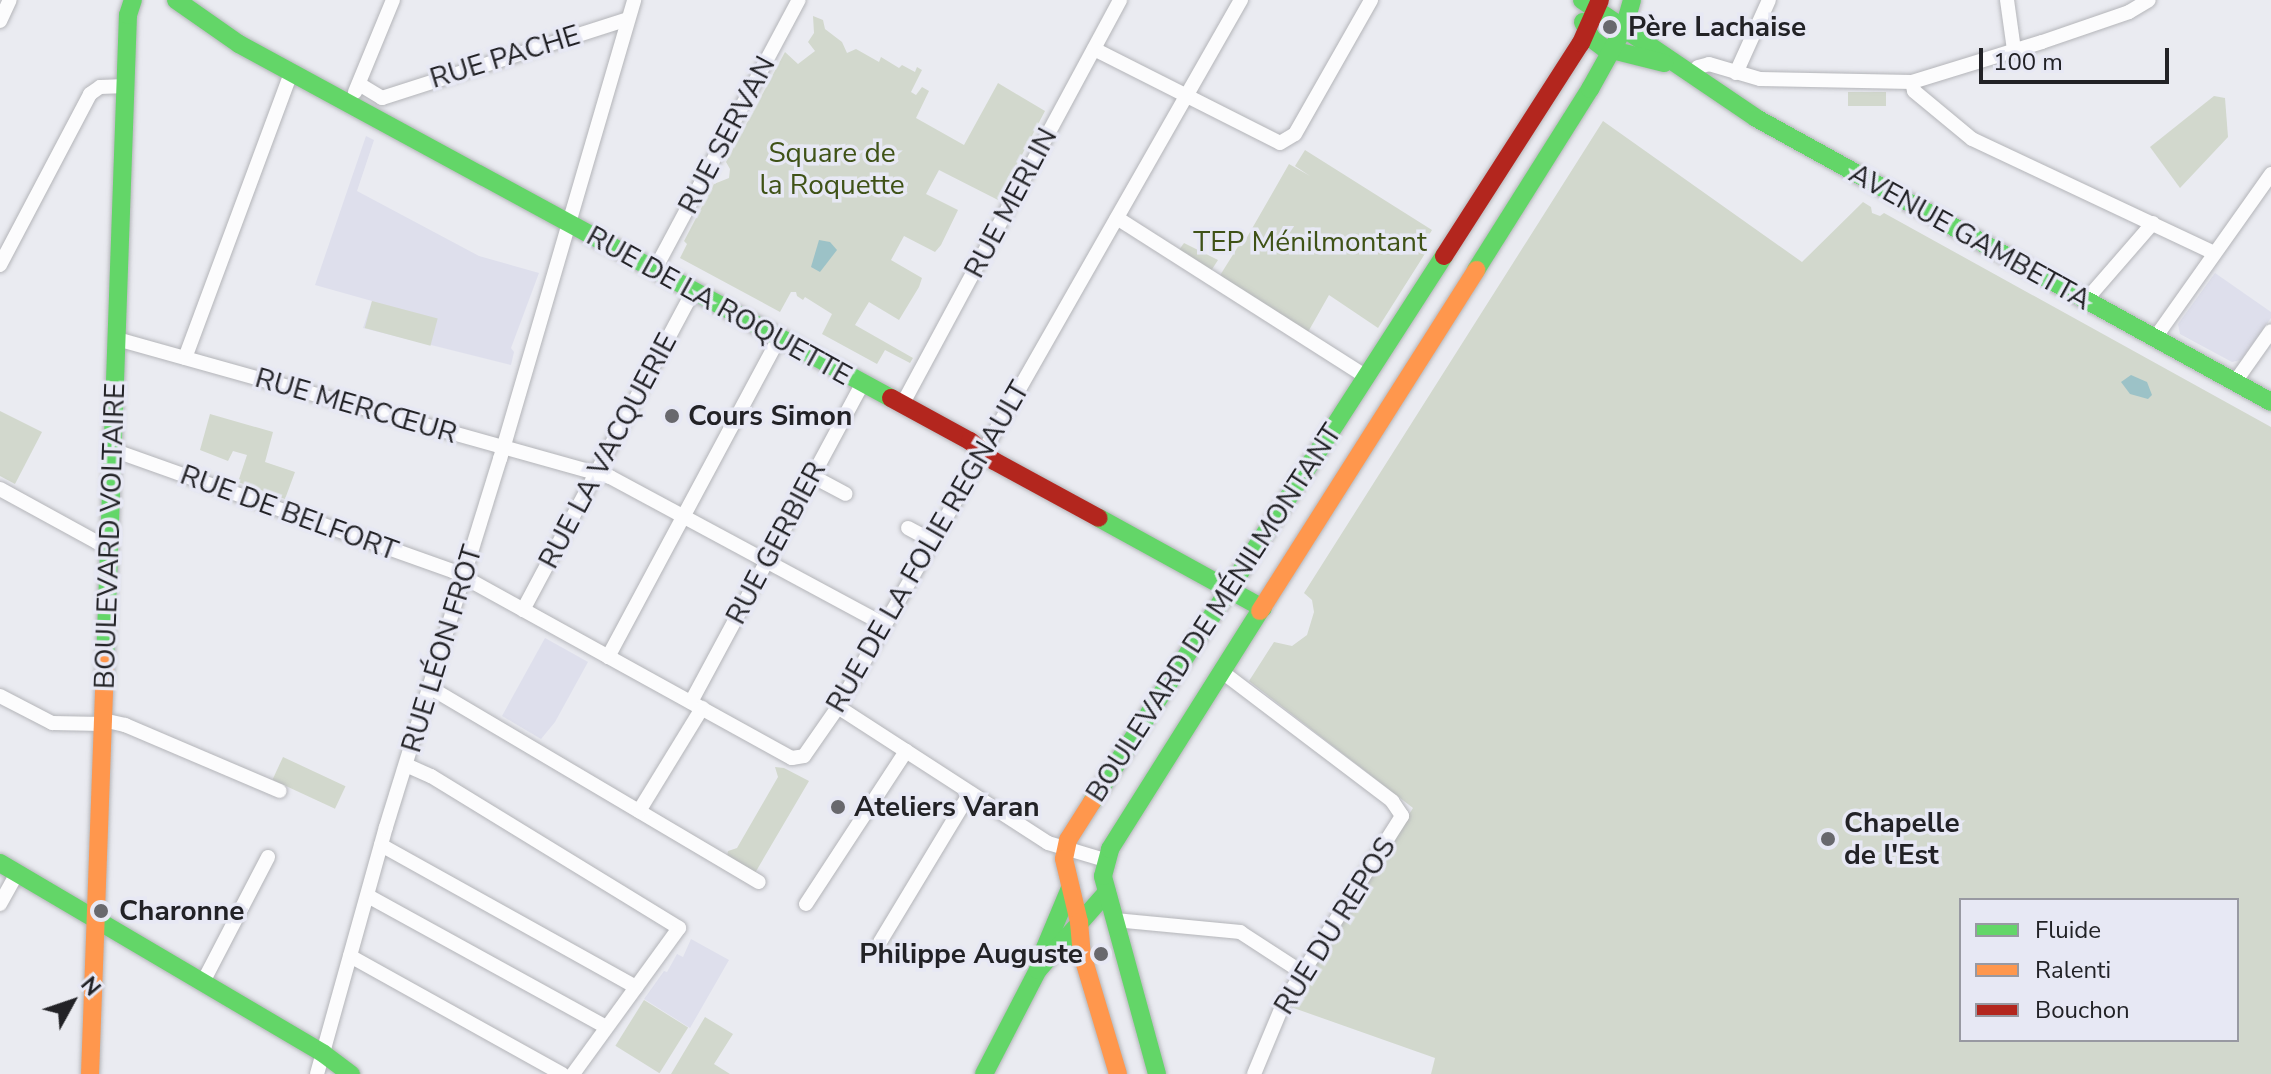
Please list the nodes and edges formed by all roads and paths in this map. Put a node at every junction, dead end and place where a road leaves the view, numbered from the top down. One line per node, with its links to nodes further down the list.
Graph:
1 (10, 0): 17 (street)
2 (133, 0): 29 (main road, BOULEVARD VOLTAIRE)
3 (176, 0): 24 (main road, RUE DE LA ROQUETTE)
4 (393, 0): 28 (street)
5 (799, 0): 40 (street, RUE SERVAN)
6 (1120, 0): 20 (street, RUE MERLIN)
7 (1241, 0): 30 (street, RUE DE LA FOLIE REGNAULT)
8 (1371, 0): 30 (street)
9 (1574, 0): 19 (main road)
10 (1632, 0): 18 (main road, BOULEVARD DE MÉNILMONTANT)
11 (1769, 0): 25 (street)
12 (2007, 0): 21 (street)
13 (2149, 0): 21 (street)
14 (631, 1): 16 (street, RUE LÉON FROT)
15 (1593, 3): 18 (main road, BOULEVARD DE MÉNILMONTANT); 19 (main road, BOULEVARD DE MÉNILMONTANT)
16 (628, 19): 31 (street, RUE PACHE); 36 (street, RUE LÉON FROT)
17 (0, 21)
18 (1624, 28): 22 (main road, BOULEVARD DE MÉNILMONTANT); 23 (main road, BOULEVARD DE MÉNILMONTANT)
19 (1587, 33): 22 (main road); 48 (main road, BOULEVARD DE MÉNILMONTANT)
20 (1094, 49): 30 (street); 53 (street, RUE MERLIN)
21 (2014, 50): 27 (street)
22 (1612, 51): 23 (main road); 51 (main road, BOULEVARD DE MÉNILMONTANT)
23 (1672, 65): 26 (main road, AVENUE GAMBETTA)
24 (291, 73): 32 (main road, RUE DE LA ROQUETTE); 47 (street)
25 (1736, 73): 26 (street); 27 (street)
26 (1691, 76): 42 (main road, AVENUE GAMBETTA)
27 (1912, 82): 37 (street)
28 (359, 84): 31 (street); 32 (street)
29 (126, 86): 39 (street); 46 (main road, BOULEVARD VOLTAIRE)
30 (1186, 97): 35 (street, RUE DE LA FOLIE REGNAULT)
31 (382, 98): 33 (street)
32 (350, 105): 33 (main road, RUE DE LA ROQUETTE)
33 (373, 118): 36 (main road, RUE DE LA ROQUETTE)
34 (2271, 174): 38 (street)
35 (1117, 218): 48 (street); 56 (street, RUE DE LA FOLIE REGNAULT)
36 (567, 223): 40 (main road, RUE DE LA ROQUETTE); 54 (street, RUE LÉON FROT)
37 (2153, 223): 38 (street); 42 (street)
38 (2214, 253): 45 (street)
39 (0, 265)
40 (654, 271): 41 (main road, RUE DE LA ROQUETTE)
41 (693, 292): 44 (main road, RUE DE LA ROQUETTE); 57 (street, RUE LA VACQUERIE)
42 (2086, 300): 45 (main road, AVENUE GAMBETTA)
43 (2271, 331): 49 (street)
44 (779, 338): 50 (main road, RUE DE LA ROQUETTE); 61 (street)
45 (2155, 338): 49 (main road, AVENUE GAMBETTA)
46 (117, 339): 47 (street, RUE MERCŒUR); 55 (main road, BOULEVARD VOLTAIRE)
47 (185, 358): 54 (street, RUE MERCŒUR)
48 (1365, 376): 51 (main road); 67 (main road, BOULEVARD DE MÉNILMONTANT)
49 (2235, 382): 52 (main road, AVENUE GAMBETTA)
50 (862, 384): 53 (main road, RUE DE LA ROQUETTE); 58 (street, RUE GERBIER)
51 (1395, 396): 68 (main road, BOULEVARD DE MÉNILMONTANT)
52 (2271, 402)
53 (902, 405): 56 (main road, RUE DE LA ROQUETTE)
54 (503, 447): 57 (street, RUE MERCŒUR); 66 (street, RUE LÉON FROT)
55 (113, 450): 64 (main road, BOULEVARD VOLTAIRE); 66 (street, RUE DE BELFORT)
56 (983, 451): 63 (street, RUE DE LA FOLIE REGNAULT); 67 (main road, RUE DE LA ROQUETTE)
57 (596, 472): 61 (street, RUE MERCŒUR); 69 (street, RUE LA VACQUERIE)
58 (812, 476): 60 (street); 65 (street, RUE GERBIER)
59 (0, 489): 64 (street)
60 (846, 494)
61 (682, 516): 65 (street, RUE MERCŒUR); 71 (street)
62 (908, 528): 63 (street)
63 (931, 540): 70 (street, RUE DE LA FOLIE REGNAULT)
64 (109, 543): 77 (main road, BOULEVARD VOLTAIRE)
65 (766, 561): 70 (street, RUE MERCŒUR); 75 (street, RUE GERBIER)
66 (464, 578): 69 (street, RUE DE LA FOLIE REGNAULT); 73 (street, RUE LÉON FROT)
67 (1231, 589): 68 (main road, RUE DE LA ROQUETTE); 84 (main road, BOULEVARD DE MÉNILMONTANT)
68 (1263, 608): 72 (main road, BOULEVARD DE MÉNILMONTANT)
69 (523, 610): 71 (street, RUE DE LA FOLIE REGNAULT)
70 (883, 624): 76 (street, RUE DE LA FOLIE REGNAULT)
71 (608, 657): 75 (street, RUE DE LA FOLIE REGNAULT)
72 (1221, 671): 86 (main road, BOULEVARD DE MÉNILMONTANT); 101 (street, RUE DU REPOS)
73 (429, 687): 79 (street, RUE LÉON FROT); 82 (street)
74 (0, 696): 77 (street)
75 (696, 705): 76 (street, RUE DE LA FOLIE REGNAULT); 82 (street, RUE GERBIER)
76 (838, 707): 78 (street)
77 (103, 722): 80 (street); 95 (main road, BOULEVARD VOLTAIRE)
78 (906, 751): 81 (street); 94 (street)
79 (406, 765): 83 (street, RUE LÉON FROT); 103 (street)
80 (280, 791)
81 (970, 793): 84 (street); 98 (street)
82 (639, 811): 89 (street)
83 (381, 845): 92 (street, RUE LÉON FROT); 103 (street)
84 (1064, 850): 86 (street); 90 (main road)
85 (268, 857): 102 (street)
86 (1105, 860): 91 (main road)
87 (0, 863): 88 (main road)
88 (17, 873): 93 (street); 95 (main road)
89 (759, 882)
90 (1070, 888): 97 (main road); 100 (main road)
91 (1107, 892): 96 (main road); 97 (main road)
92 (368, 896): 99 (street, RUE LÉON FROT); 104 (street)
93 (0, 904)
94 (806, 904)
95 (96, 919): 102 (main road); 106 (main road, BOULEVARD VOLTAIRE)
96 (1115, 920): 101 (street); 113 (main road)
97 (1079, 922): 100 (main road); 112 (main road)
98 (880, 942)
99 (350, 956): 105 (street, RUE LÉON FROT); 109 (street)
100 (1038, 970): 111 (main road)
101 (1303, 973): 114 (street, RUE DU REPOS)
102 (203, 982): 105 (main road)
103 (636, 987): 104 (street)
104 (606, 1027): 110 (street)
105 (324, 1054): 107 (street, RUE LÉON FROT); 108 (main road)
106 (90, 1074)
107 (317, 1074)
108 (351, 1074)
109 (562, 1074)
110 (573, 1074)
111 (984, 1074)
112 (1118, 1074)
113 (1157, 1074)
114 (1254, 1074)

